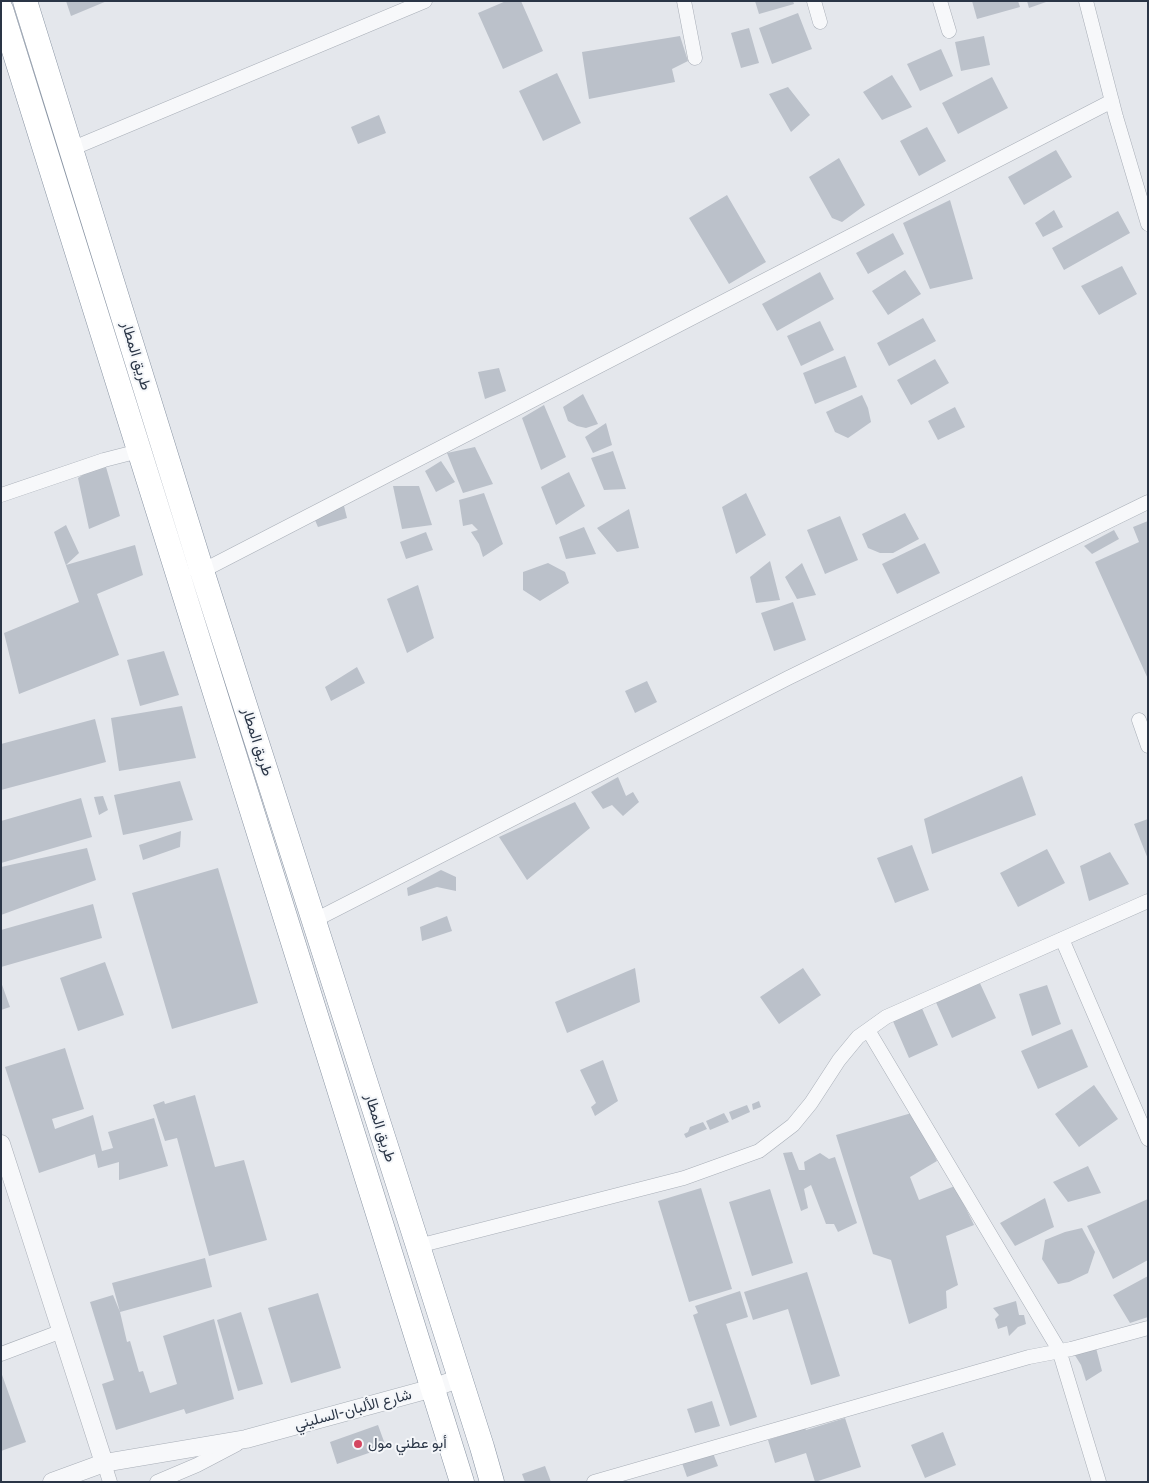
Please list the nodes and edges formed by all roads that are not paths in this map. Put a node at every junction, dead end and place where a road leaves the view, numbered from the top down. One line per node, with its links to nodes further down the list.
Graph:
1 (25, 1): 12 (highway, طريق المطار)
2 (425, 1): 12 (street)
3 (684, 1): 10 (street)
4 (814, 1): 8 (street)
5 (940, 1): 9 (street)
6 (1086, 1): 11 (street)
7 (1, 8): 15 (highway, طريق المطار)
8 (820, 22)
9 (949, 31)
10 (695, 58)
11 (1112, 101): 13 (street); 19 (street)
12 (71, 149): 14 (highway, طريق المطار)
13 (1148, 224)
14 (115, 288): 15 (highway); 19 (highway, طريق المطار)
15 (92, 298): 16 (highway, طريق المطار)
16 (139, 451): 17 (street); 34 (highway, طريق المطار)
17 (1, 495)
18 (1148, 502): 23 (street)
19 (202, 571): 23 (highway, طريق المطار)
20 (1139, 720): 21 (street)
21 (1148, 746)
22 (1148, 901): 24 (street)
23 (313, 921): 28 (highway, طريق المطار)
24 (1062, 939): 25 (street); 26 (street)
25 (868, 1030): 28 (street); 31 (street)
26 (1148, 1139)
27 (1, 1144): 30 (street)
28 (418, 1246): 33 (highway, طريق المطار)
29 (1148, 1328): 31 (street)
30 (62, 1332): 32 (street); 36 (street)
31 (1059, 1350): 42 (street); 43 (street)
32 (1, 1354)
33 (460, 1378): 34 (street, شارع الألبان-السليني); 41 (highway, طريق المطار)
34 (433, 1388): 35 (street, شارع الألبان-السليني); 40 (highway, طريق المطار)
35 (246, 1438): 36 (street, شارع الألبان-السليني); 39 (street, شارع الألبان-السليني)
36 (104, 1463): 37 (street, شارع الألبان-السليني); 38 (street)
37 (52, 1482)
38 (110, 1482)
39 (157, 1482)
40 (462, 1482)
41 (492, 1482)
42 (594, 1482)
43 (1099, 1482)

